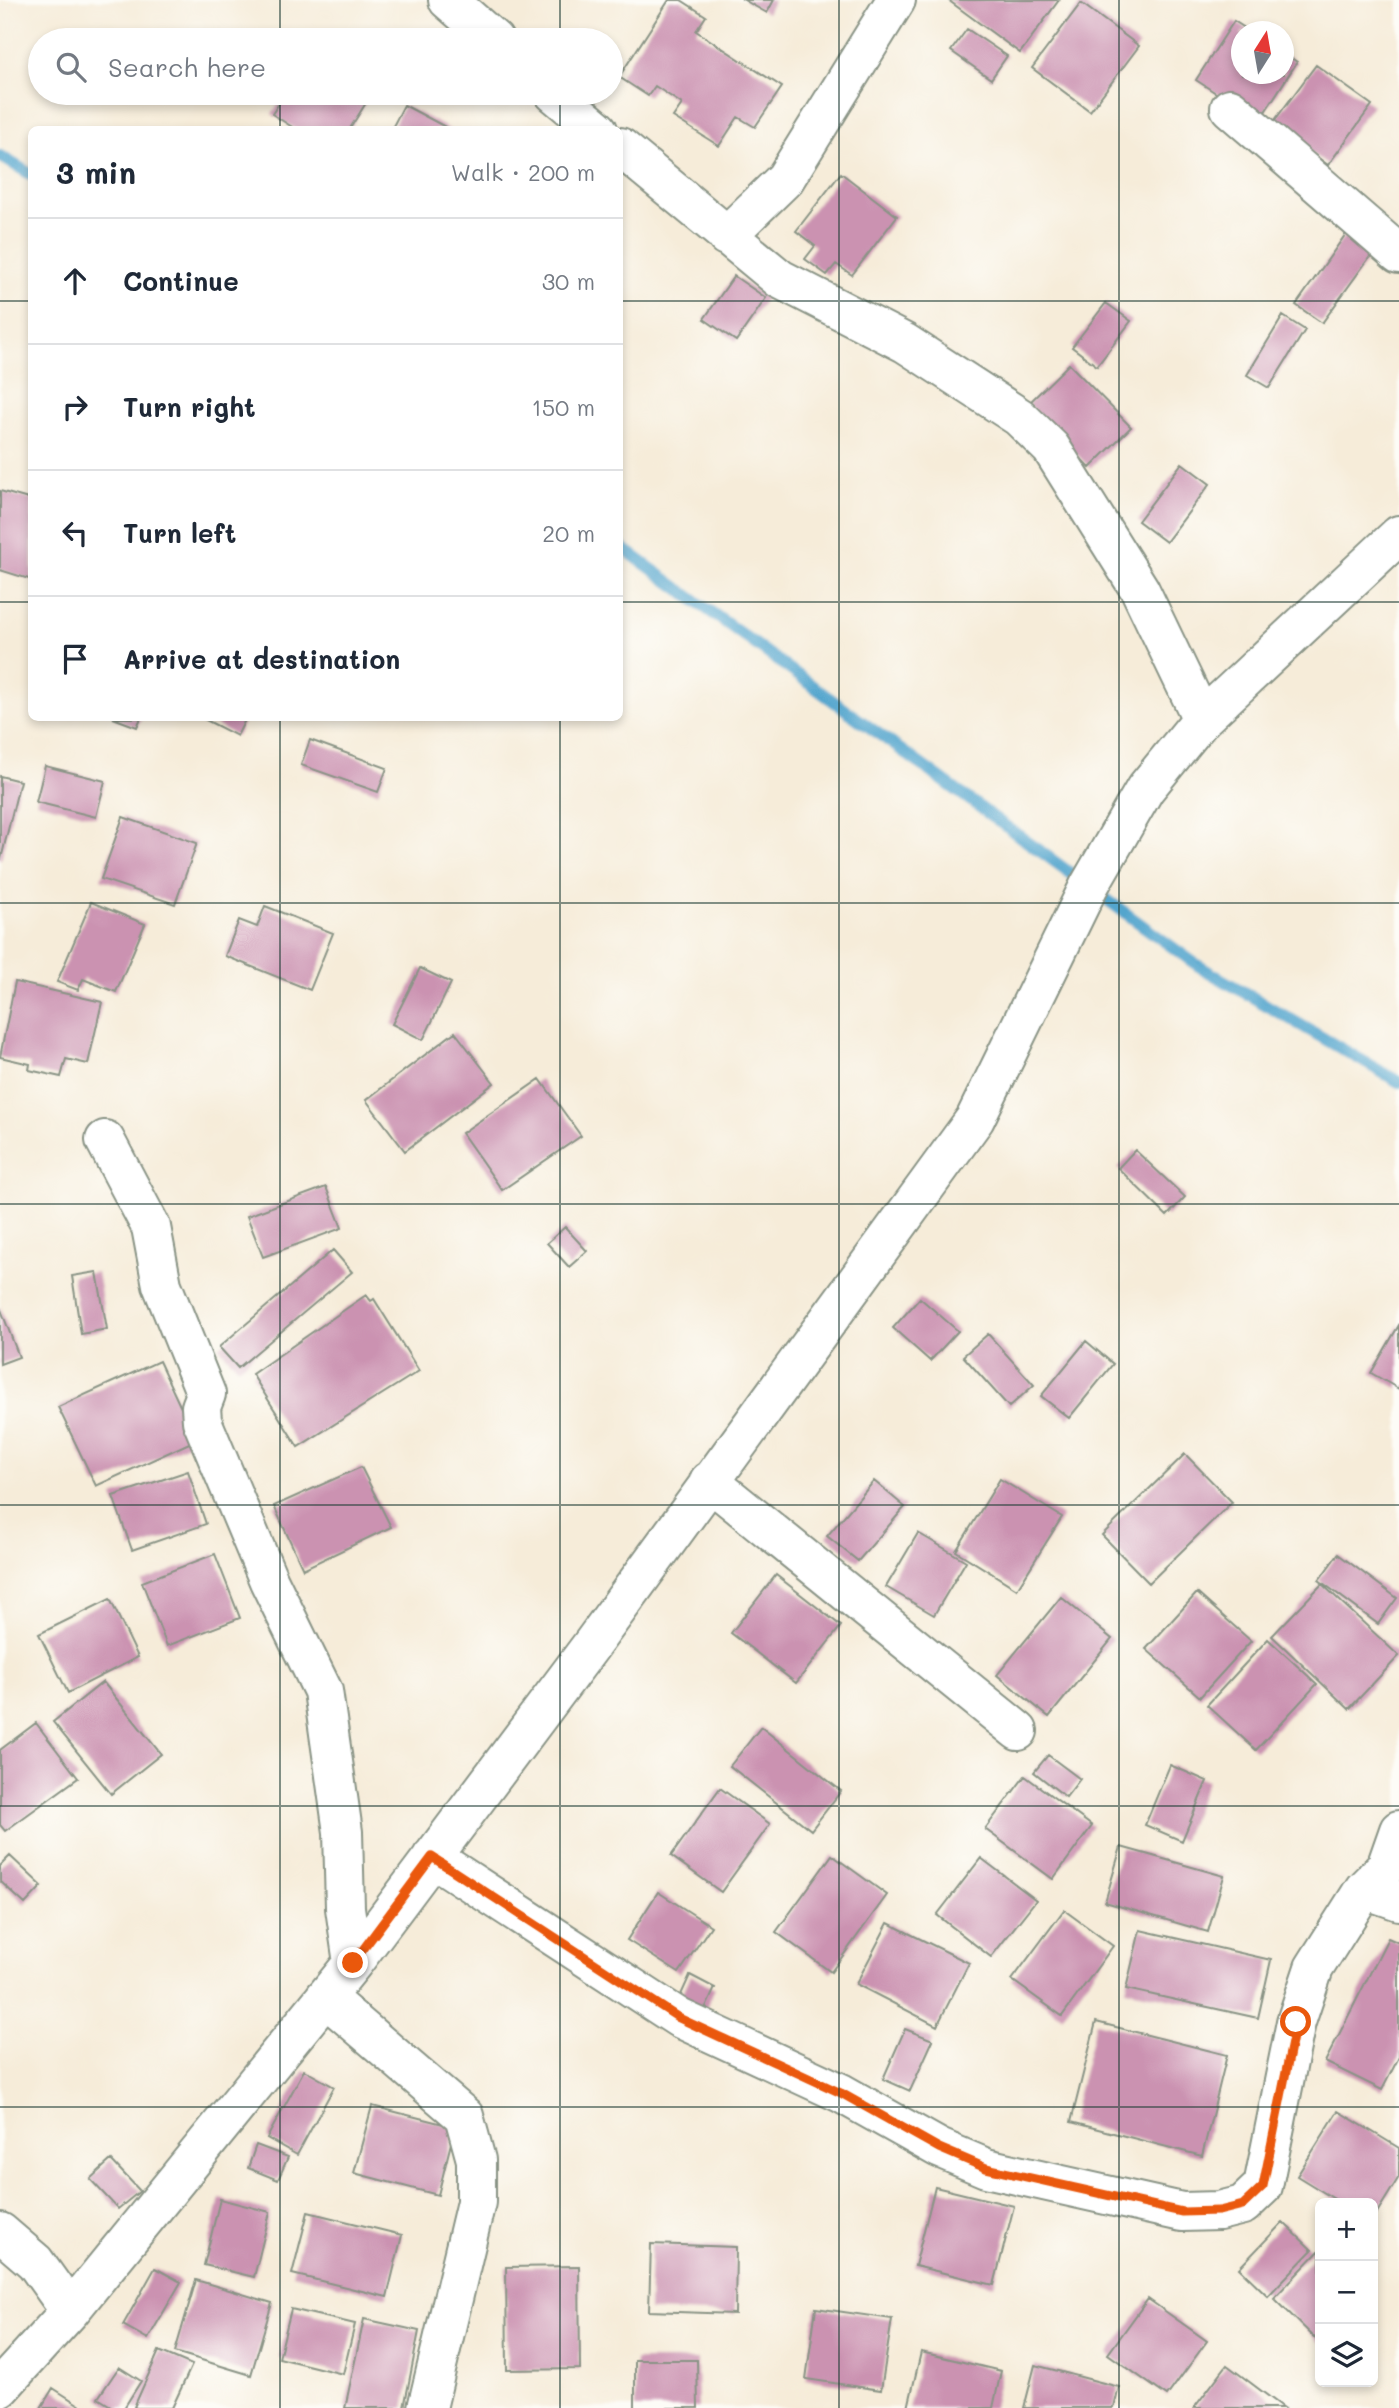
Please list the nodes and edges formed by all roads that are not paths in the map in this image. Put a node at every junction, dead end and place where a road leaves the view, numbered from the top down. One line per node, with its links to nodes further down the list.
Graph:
1 (449, 0): 3 (street)
2 (896, 0): 8 (street)
3 (480, 28)
4 (568, 105): 6 (street)
5 (1230, 108): 9 (street)
6 (593, 126)
7 (623, 150): 8 (street)
8 (726, 236): 11 (street)
9 (1399, 254)
10 (1399, 535): 11 (street)
11 (1202, 719): 13 (street)
12 (105, 1140): 19 (street)
13 (709, 1482): 14 (street); 16 (street)
14 (1018, 1731)
15 (1399, 1830): 17 (street)
16 (432, 1857): 17 (street); 19 (street)
17 (1364, 1889): 18 (street)
18 (1399, 1901)
19 (353, 1963): 20 (street)
20 (325, 1997): 22 (street); 24 (street)
21 (0, 2232): 22 (street)
22 (71, 2311): 23 (street)
23 (0, 2388)
24 (427, 2408)

